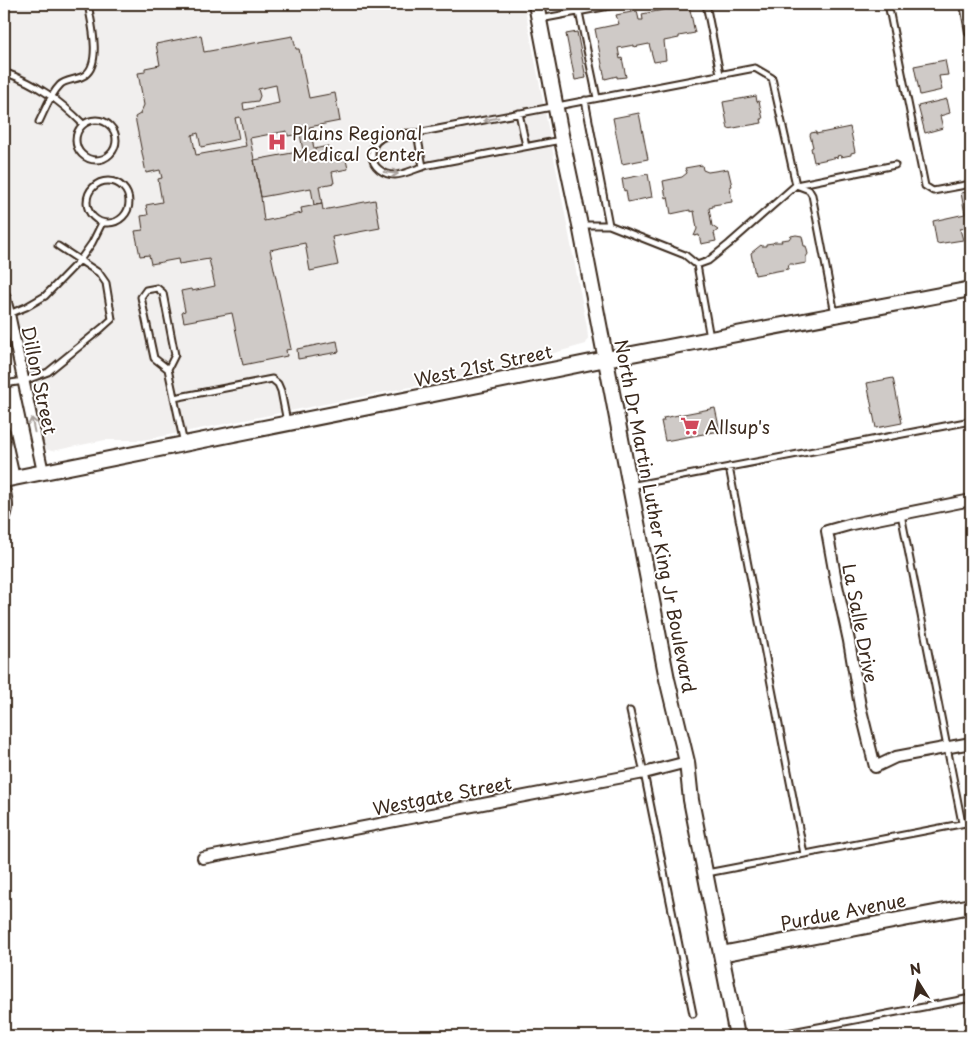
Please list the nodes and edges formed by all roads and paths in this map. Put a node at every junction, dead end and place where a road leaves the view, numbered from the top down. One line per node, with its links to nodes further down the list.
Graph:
1 (88, 4): 12 (lane)
2 (536, 4): 8 (street, North Dr Martin Luther King Jr Boulevard)
3 (620, 4): 7 (lane)
4 (706, 4): 11 (lane)
5 (888, 4): 24 (lane)
6 (966, 4): 9 (street)
7 (579, 12): 8 (lane); 13 (lane)
8 (539, 20): 15 (street, North Dr Martin Luther King Jr Boulevard)
9 (971, 32)
10 (4, 72): 12 (lane)
11 (720, 74): 13 (lane); 25 (lane)
12 (52, 96): 17 (lane); 18 (lane)
13 (597, 98): 14 (lane)
14 (585, 100): 15 (lane); 28 (lane)
15 (556, 106): 16 (lane); 20 (street, North Dr Martin Luther King Jr Boulevard)
16 (519, 113): 19 (lane, one-way to 19); 21 (lane)
17 (39, 122)
18 (83, 124): 18 (lane)
19 (417, 133): 23 (lane); 23 (lane, one-way to 23)
20 (562, 140): 21 (lane); 27 (street, North Dr Martin Luther King Jr Boulevard)
21 (526, 146): 23 (lane)
22 (895, 165): 25 (lane)
23 (423, 166)
24 (971, 184)
25 (796, 185): 31 (lane); 35 (lane)
26 (102, 223): 26 (lane); 30 (lane)
27 (580, 225): 28 (lane); 38 (street, North Dr Martin Luther King Jr Boulevard)
28 (609, 225): 31 (lane)
29 (58, 246): 30 (lane)
30 (80, 260): 34 (lane); 40 (lane)
31 (697, 265): 37 (lane)
32 (971, 289): 35 (street, West 21st Street)
33 (4, 296): 34 (street, Dillon Street)
34 (9, 314): 36 (street, Dillon Street)
35 (835, 315): 37 (street, West 21st Street)
36 (8, 327): 40 (street, Dillon Street)
37 (710, 339): 38 (street, West 21st Street)
38 (606, 359): 44 (street, West 21st Street); 50 (street, North Dr Martin Luther King Jr Boulevard)
39 (168, 369): 39 (lane); 42 (lane)
40 (24, 381): 41 (lane); 48 (street, Dillon Street, one-way to 40)
41 (4, 384)
42 (174, 398): 44 (lane); 46 (lane)
43 (971, 421): 47 (lane)
44 (287, 423): 46 (street, West 21st Street)
45 (4, 432): 49 (street)
46 (184, 444): 48 (street, West 21st Street)
47 (729, 467): 50 (lane); 61 (lane)
48 (43, 472): 49 (street, West 21st Street)
49 (7, 480): 53 (lane)
50 (630, 486): 57 (street, North Dr Martin Luther King Jr Boulevard)
51 (971, 500): 52 (street, La Salle Drive)
52 (901, 514): 56 (lane); 56 (street, La Salle Drive)
53 (4, 523)
54 (630, 711): 58 (lane)
55 (971, 743): 56 (street, La Salle Drive)
56 (947, 747): 60 (lane)
57 (687, 762): 58 (street, Westgate Street); 63 (street, North Dr Martin Luther King Jr Boulevard)
58 (644, 773): 62 (street, Westgate Street); 67 (lane)
59 (971, 822): 60 (lane)
60 (962, 823): 61 (lane)
61 (804, 854): 63 (lane)
62 (203, 858)
63 (705, 873): 65 (street, North Dr Martin Luther King Jr Boulevard)
64 (971, 906): 65 (street, Purdue Avenue)
65 (721, 954): 68 (street, North Dr Martin Luther King Jr Boulevard)
66 (971, 998): 69 (lane)
67 (693, 1014)
68 (737, 1036)
69 (772, 1036)

